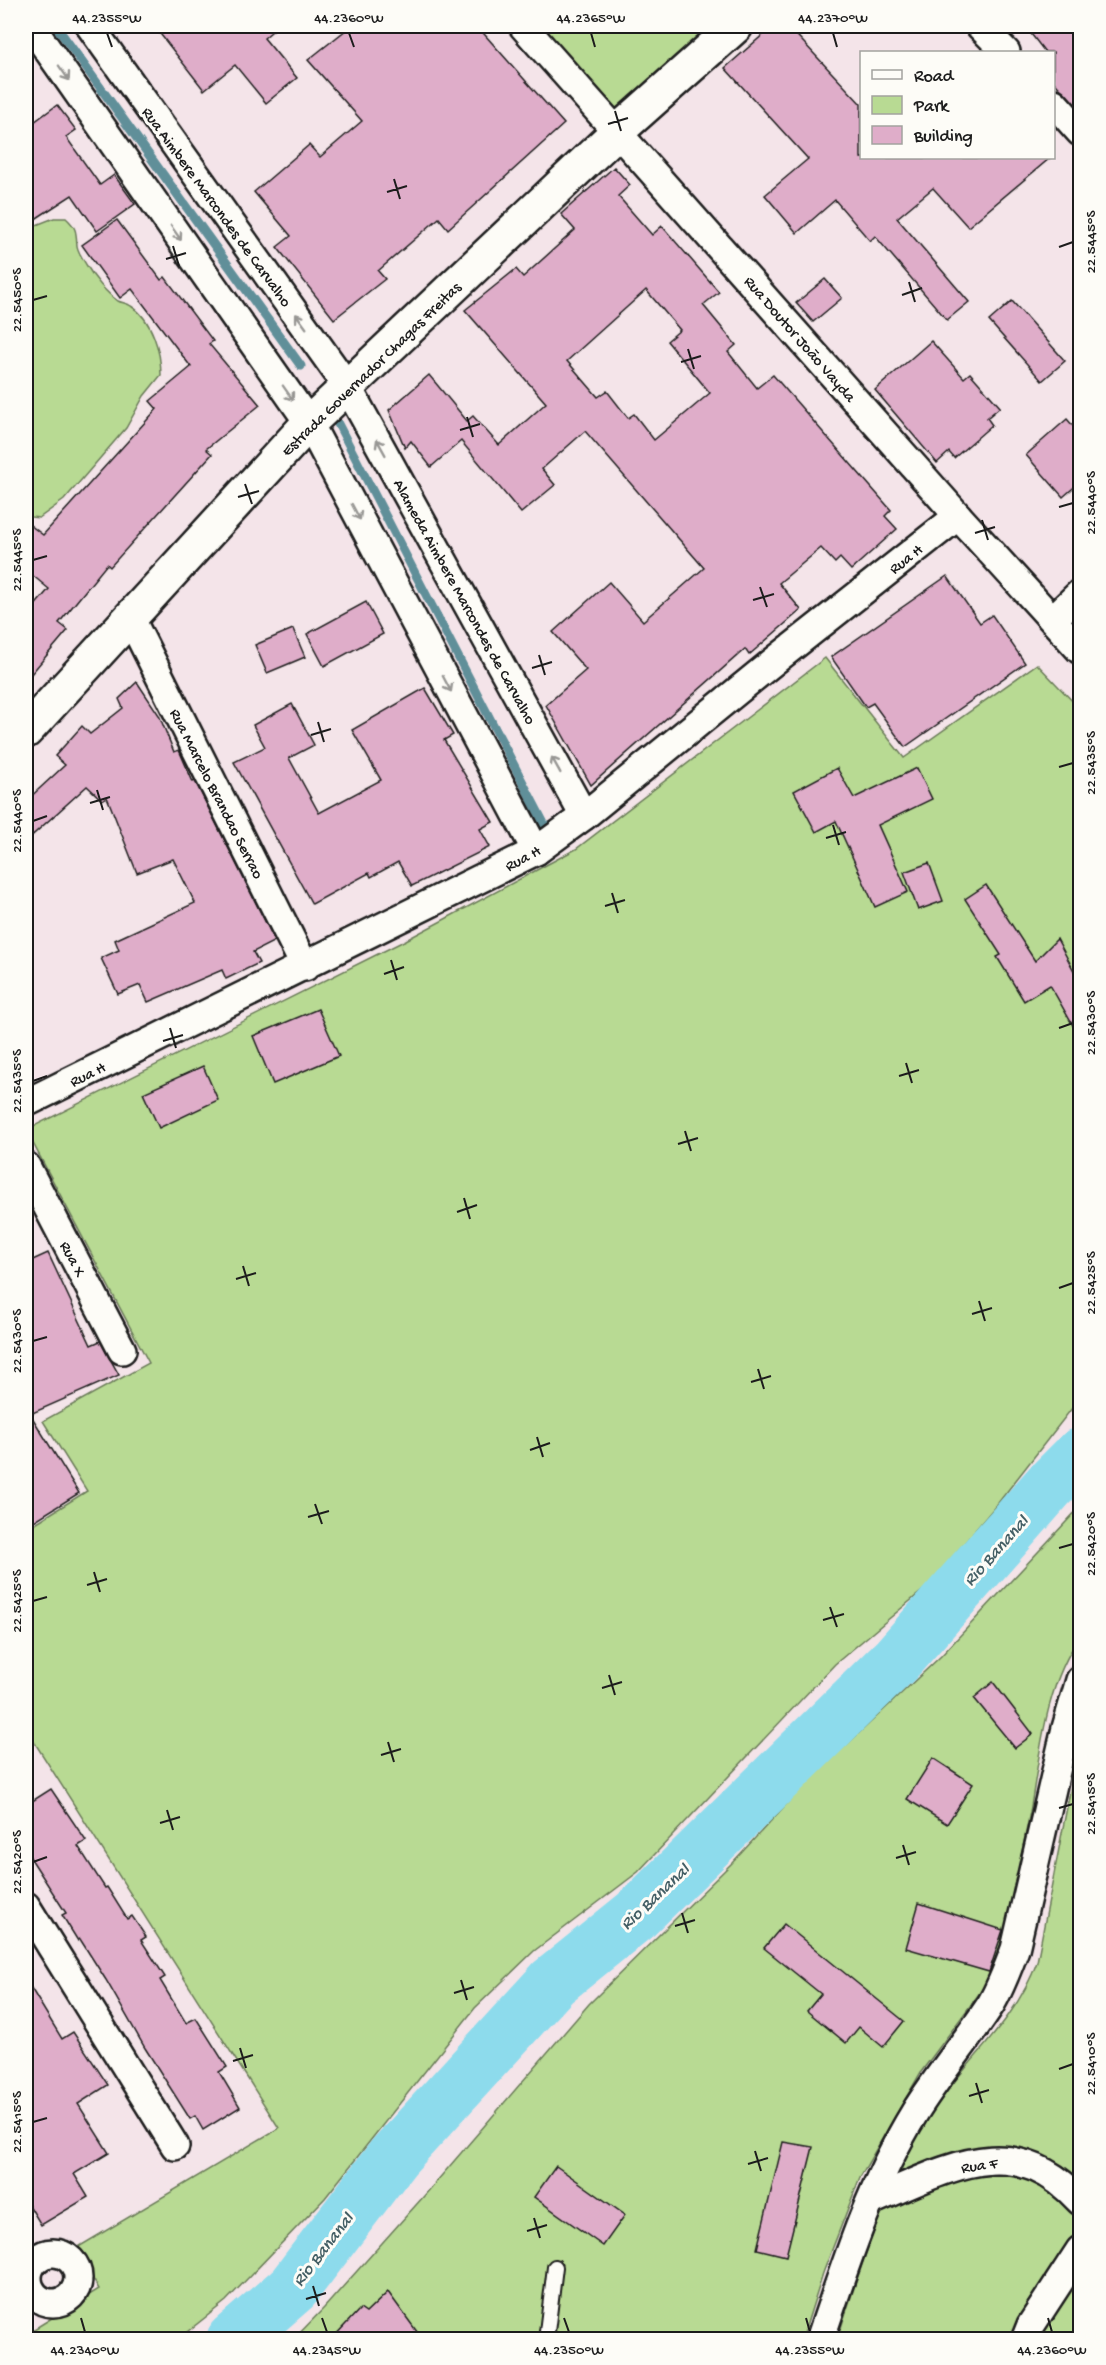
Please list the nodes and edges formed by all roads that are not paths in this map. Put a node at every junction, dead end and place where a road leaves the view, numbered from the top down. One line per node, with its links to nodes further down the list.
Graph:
1 (31, 26): 11 (street, one-way to 11)
2 (90, 26): 10 (street, Rua Aimbere Marcondes de Carvalho, one-way to 2)
3 (523, 26): 8 (street, Rua Doutor João Vayda)
4 (735, 26): 8 (main road, Estrada Governador Chagas Freitas)
5 (980, 26): 6 (street)
6 (1005, 51)
7 (1055, 105): 9 (street)
8 (618, 131): 10 (main road, Estrada Governador Chagas Freitas); 12 (street, Rua Doutor João Vayda)
9 (1080, 132)
10 (347, 386): 11 (main road, Estrada Governador Chagas Freitas); 18 (street, Alameda Aimbere Marcondes de Carvalho, one-way to 10)
11 (309, 423): 14 (main road, Estrada Governador Chagas Freitas); 19 (street, one-way to 19)
12 (958, 516): 15 (street, Rua Doutor João Vayda); 18 (street, Rua H)
13 (1080, 593): 15 (street)
14 (131, 619): 17 (main road, Estrada Governador Chagas Freitas); 20 (street, Rua Marcelo Brandao Serrao)
15 (1053, 619): 16 (street, Rua Doutor João Vayda)
16 (1080, 650)
17 (26, 731)
18 (584, 816): 19 (street, Rua H)
19 (536, 851): 20 (street, Rua H)
20 (305, 966): 21 (street, Rua H)
21 (26, 1103)
22 (26, 1166): 23 (street, Rua X)
23 (122, 1350)
24 (1080, 1680): 27 (street)
25 (26, 1906): 26 (street)
26 (175, 2146)
27 (871, 2201): 28 (street, Rua F); 32 (street)
28 (1080, 2201)
29 (1075, 2259): 33 (street)
30 (555, 2266): 31 (lane)
31 (546, 2340)
32 (820, 2340)
33 (1024, 2340)

